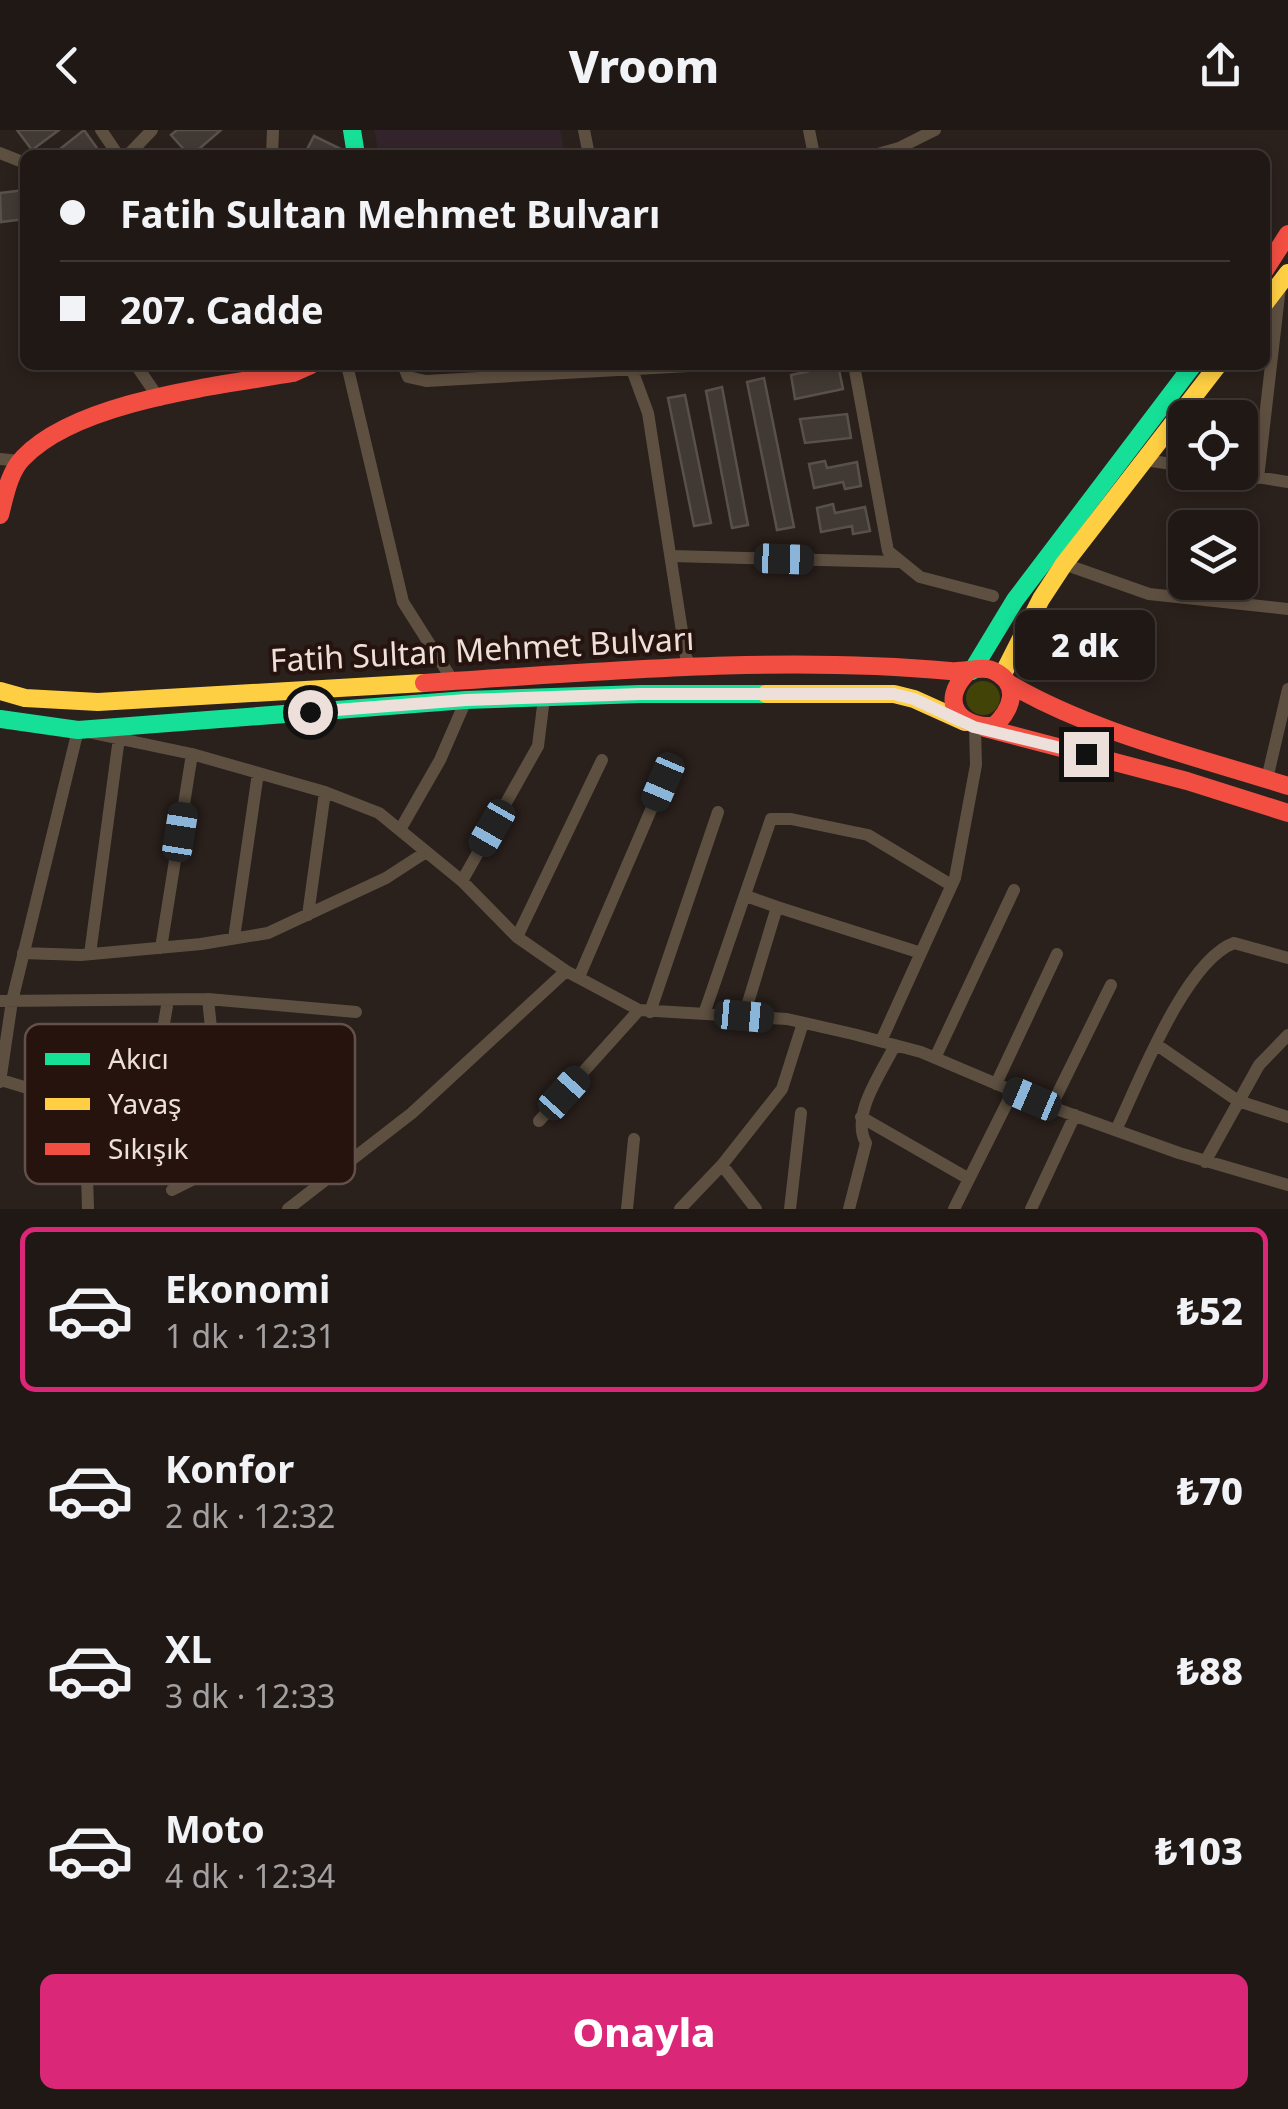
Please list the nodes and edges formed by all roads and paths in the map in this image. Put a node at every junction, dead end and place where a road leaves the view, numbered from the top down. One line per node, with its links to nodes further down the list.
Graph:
1 (152, 130): 3 (street)
2 (936, 130): 4 (street)
3 (133, 150)
4 (892, 150)
5 (1288, 234): 6 (main road)
6 (1270, 262)
7 (1286, 279): 22 (street)
8 (139, 370): 17 (street)
9 (298, 370): 17 (main road)
10 (348, 370): 33 (street)
11 (405, 370): 12 (street)
12 (603, 370)
13 (633, 370): 25 (street)
14 (855, 370): 26 (street)
15 (1189, 370): 31 (main road)
16 (1214, 370): 19 (main road)
17 (160, 400): 20 (main road)
18 (0, 459): 20 (street)
19 (1145, 460): 21 (street); 27 (main road)
20 (20, 461): 24 (main road)
21 (1168, 463)
22 (1258, 478): 23 (street)
23 (1288, 482)
24 (0, 515)
25 (670, 556): 26 (street); 30 (street)
26 (898, 562): 28 (street)
27 (1064, 564): 29 (street); 32 (main road)
28 (993, 596)
29 (1288, 609)
30 (691, 667): 31 (main road, Fatih Sultan Mehmet Bulvarı); 33 (main road, Fatih Sultan Mehmet Bulvarı)
31 (970, 672): 32 (main road); 39 (main road)
32 (1005, 680): 39 (main road); 45 (main road)
33 (453, 681): 35 (main road, Fatih Sultan Mehmet Bulvarı)
34 (1288, 688): 45 (street)
35 (0, 691)
36 (544, 698): 37 (main road, Fatih Sultan Mehmet Bulvarı); 39 (main road, Fatih Sultan Mehmet Bulvarı); 53 (street)
37 (466, 700): 40 (main road, Fatih Sultan Mehmet Bulvarı); 51 (street)
38 (0, 719): 40 (main road, Fatih Sultan Mehmet Bulvarı)
39 (975, 726): 50 (main road, Fatih Sultan Mehmet Bulvarı); 54 (street)
40 (78, 730): 41 (street); 62 (street)
41 (119, 738): 42 (street); 64 (street)
42 (192, 754): 44 (street); 61 (street)
43 (602, 760): 59 (street)
44 (258, 773): 48 (street); 60 (street)
45 (1267, 779): 47 (main road)
46 (663, 782): 67 (street)
47 (1288, 786)
48 (324, 792): 51 (street); 58 (street)
49 (718, 812): 72 (street)
50 (1288, 814)
51 (401, 828): 52 (street)
52 (426, 852): 53 (street); 58 (street)
53 (462, 881): 59 (street)
54 (952, 885): 56 (street); 63 (street)
55 (1014, 890): 82 (street)
56 (746, 896): 57 (street); 74 (street)
57 (777, 906): 63 (street); 75 (street)
58 (308, 914): 60 (street)
59 (516, 937): 67 (street)
60 (234, 938): 61 (street)
61 (160, 948): 64 (street)
62 (23, 953): 64 (street); 71 (street)
63 (921, 953): 80 (street)
64 (90, 954)
65 (1057, 954): 84 (street)
66 (1288, 958): 81 (street)
67 (572, 974): 72 (street); 96 (street)
68 (1111, 985): 88 (street)
69 (208, 999): 70 (street); 73 (street); 78 (street)
70 (168, 1000): 71 (street); 77 (street)
71 (6, 1001): 83 (street)
72 (644, 1011): 74 (street); 93 (street)
73 (356, 1012)
74 (704, 1014): 75 (street)
75 (744, 1016): 76 (street)
76 (803, 1023): 80 (street); 98 (street)
77 (164, 1024)
78 (211, 1024)
79 (1288, 1035): 87 (street)
80 (888, 1043): 82 (street); 91 (street)
81 (1158, 1045): 87 (street); 94 (street)
82 (935, 1058): 84 (street)
83 (0, 1081): 85 (street)
84 (996, 1084): 86 (street)
85 (25, 1089)
86 (1014, 1091): 88 (street); 99 (street)
87 (1238, 1101): 92 (street); 97 (street)
88 (1051, 1106): 90 (street)
89 (801, 1113): 110 (street)
90 (1075, 1115): 94 (street); 113 (street)
91 (861, 1117): 99 (street); 111 (street)
92 (1288, 1118)
93 (539, 1121)
94 (1116, 1130): 97 (street)
95 (634, 1139): 107 (street)
96 (355, 1157)
97 (1205, 1162): 103 (street)
98 (722, 1165): 108 (street); 109 (street)
99 (969, 1179): 112 (street)
100 (88, 1184): 105 (street)
101 (184, 1184): 104 (street)
102 (320, 1184): 106 (street)
103 (1288, 1185)
104 (172, 1190)
105 (88, 1209)
106 (288, 1209)
107 (627, 1209)
108 (680, 1209)
109 (756, 1209)
110 (790, 1209)
111 (849, 1209)
112 (954, 1209)
113 (1030, 1209)

